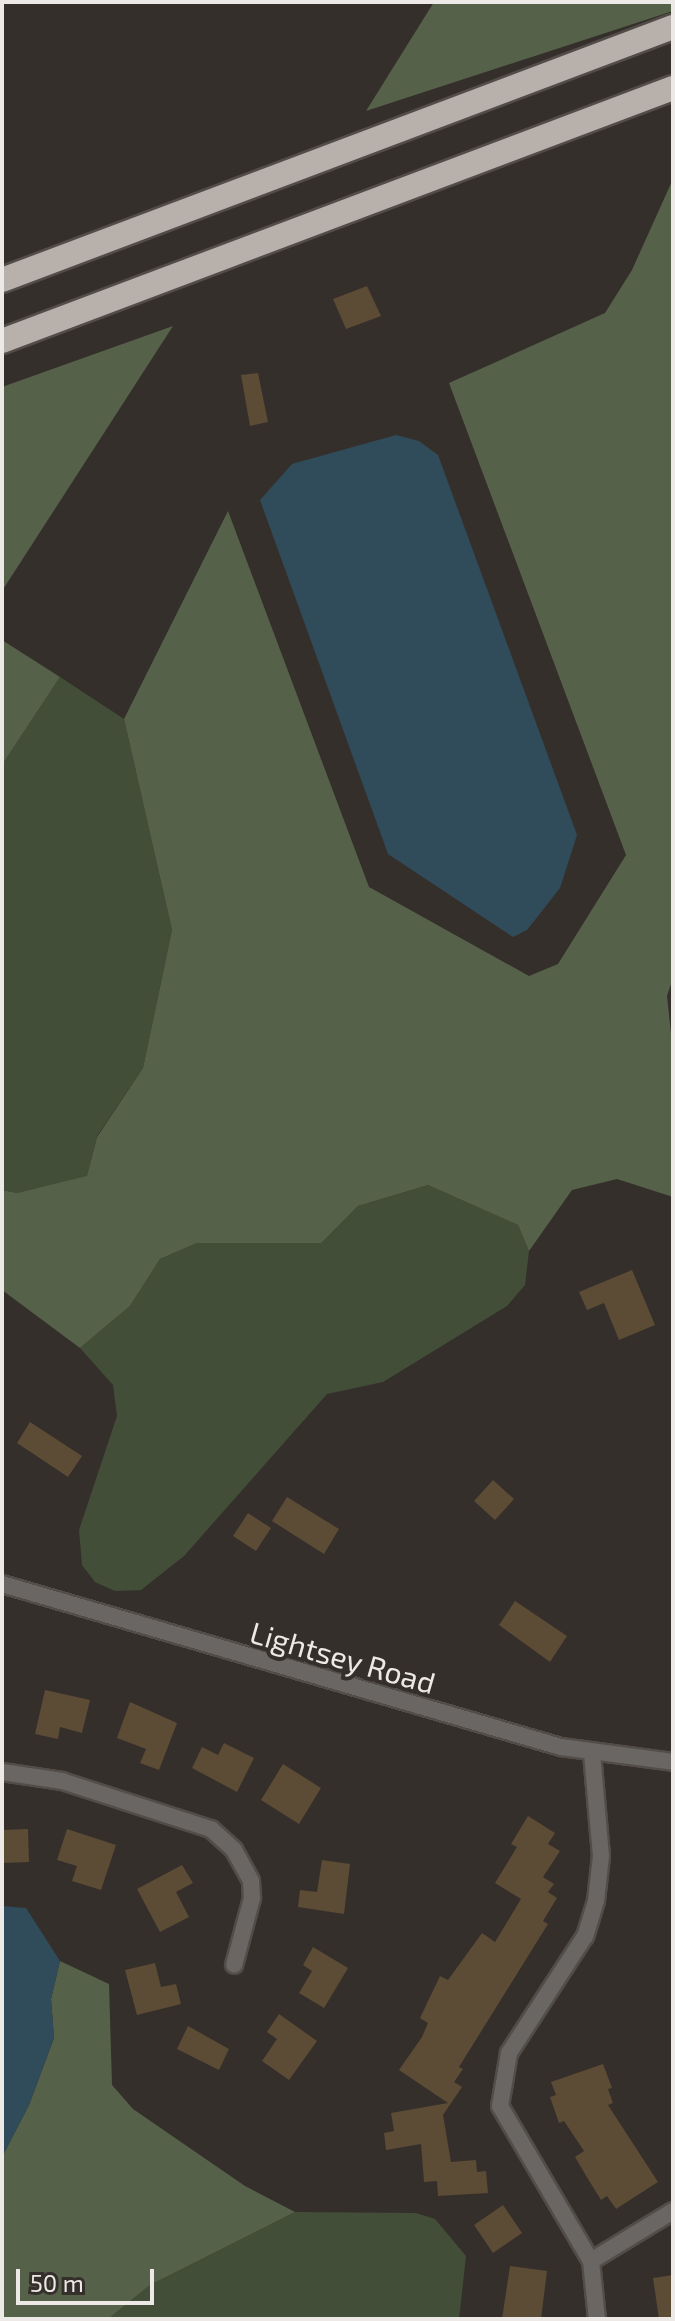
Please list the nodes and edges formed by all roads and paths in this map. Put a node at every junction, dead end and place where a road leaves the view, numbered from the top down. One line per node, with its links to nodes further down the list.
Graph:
1 (673, 27): 3 (highway)
2 (673, 88): 4 (highway)
3 (2, 280)
4 (2, 341)
5 (2, 1584): 6 (street, Lightsey Road)
6 (592, 1753): 7 (street, Lightsey Road); 11 (street)
7 (673, 1762)
8 (2, 1772): 9 (street)
9 (234, 1965)
10 (673, 2211): 11 (street)
11 (591, 2261): 12 (street)
12 (597, 2319)

